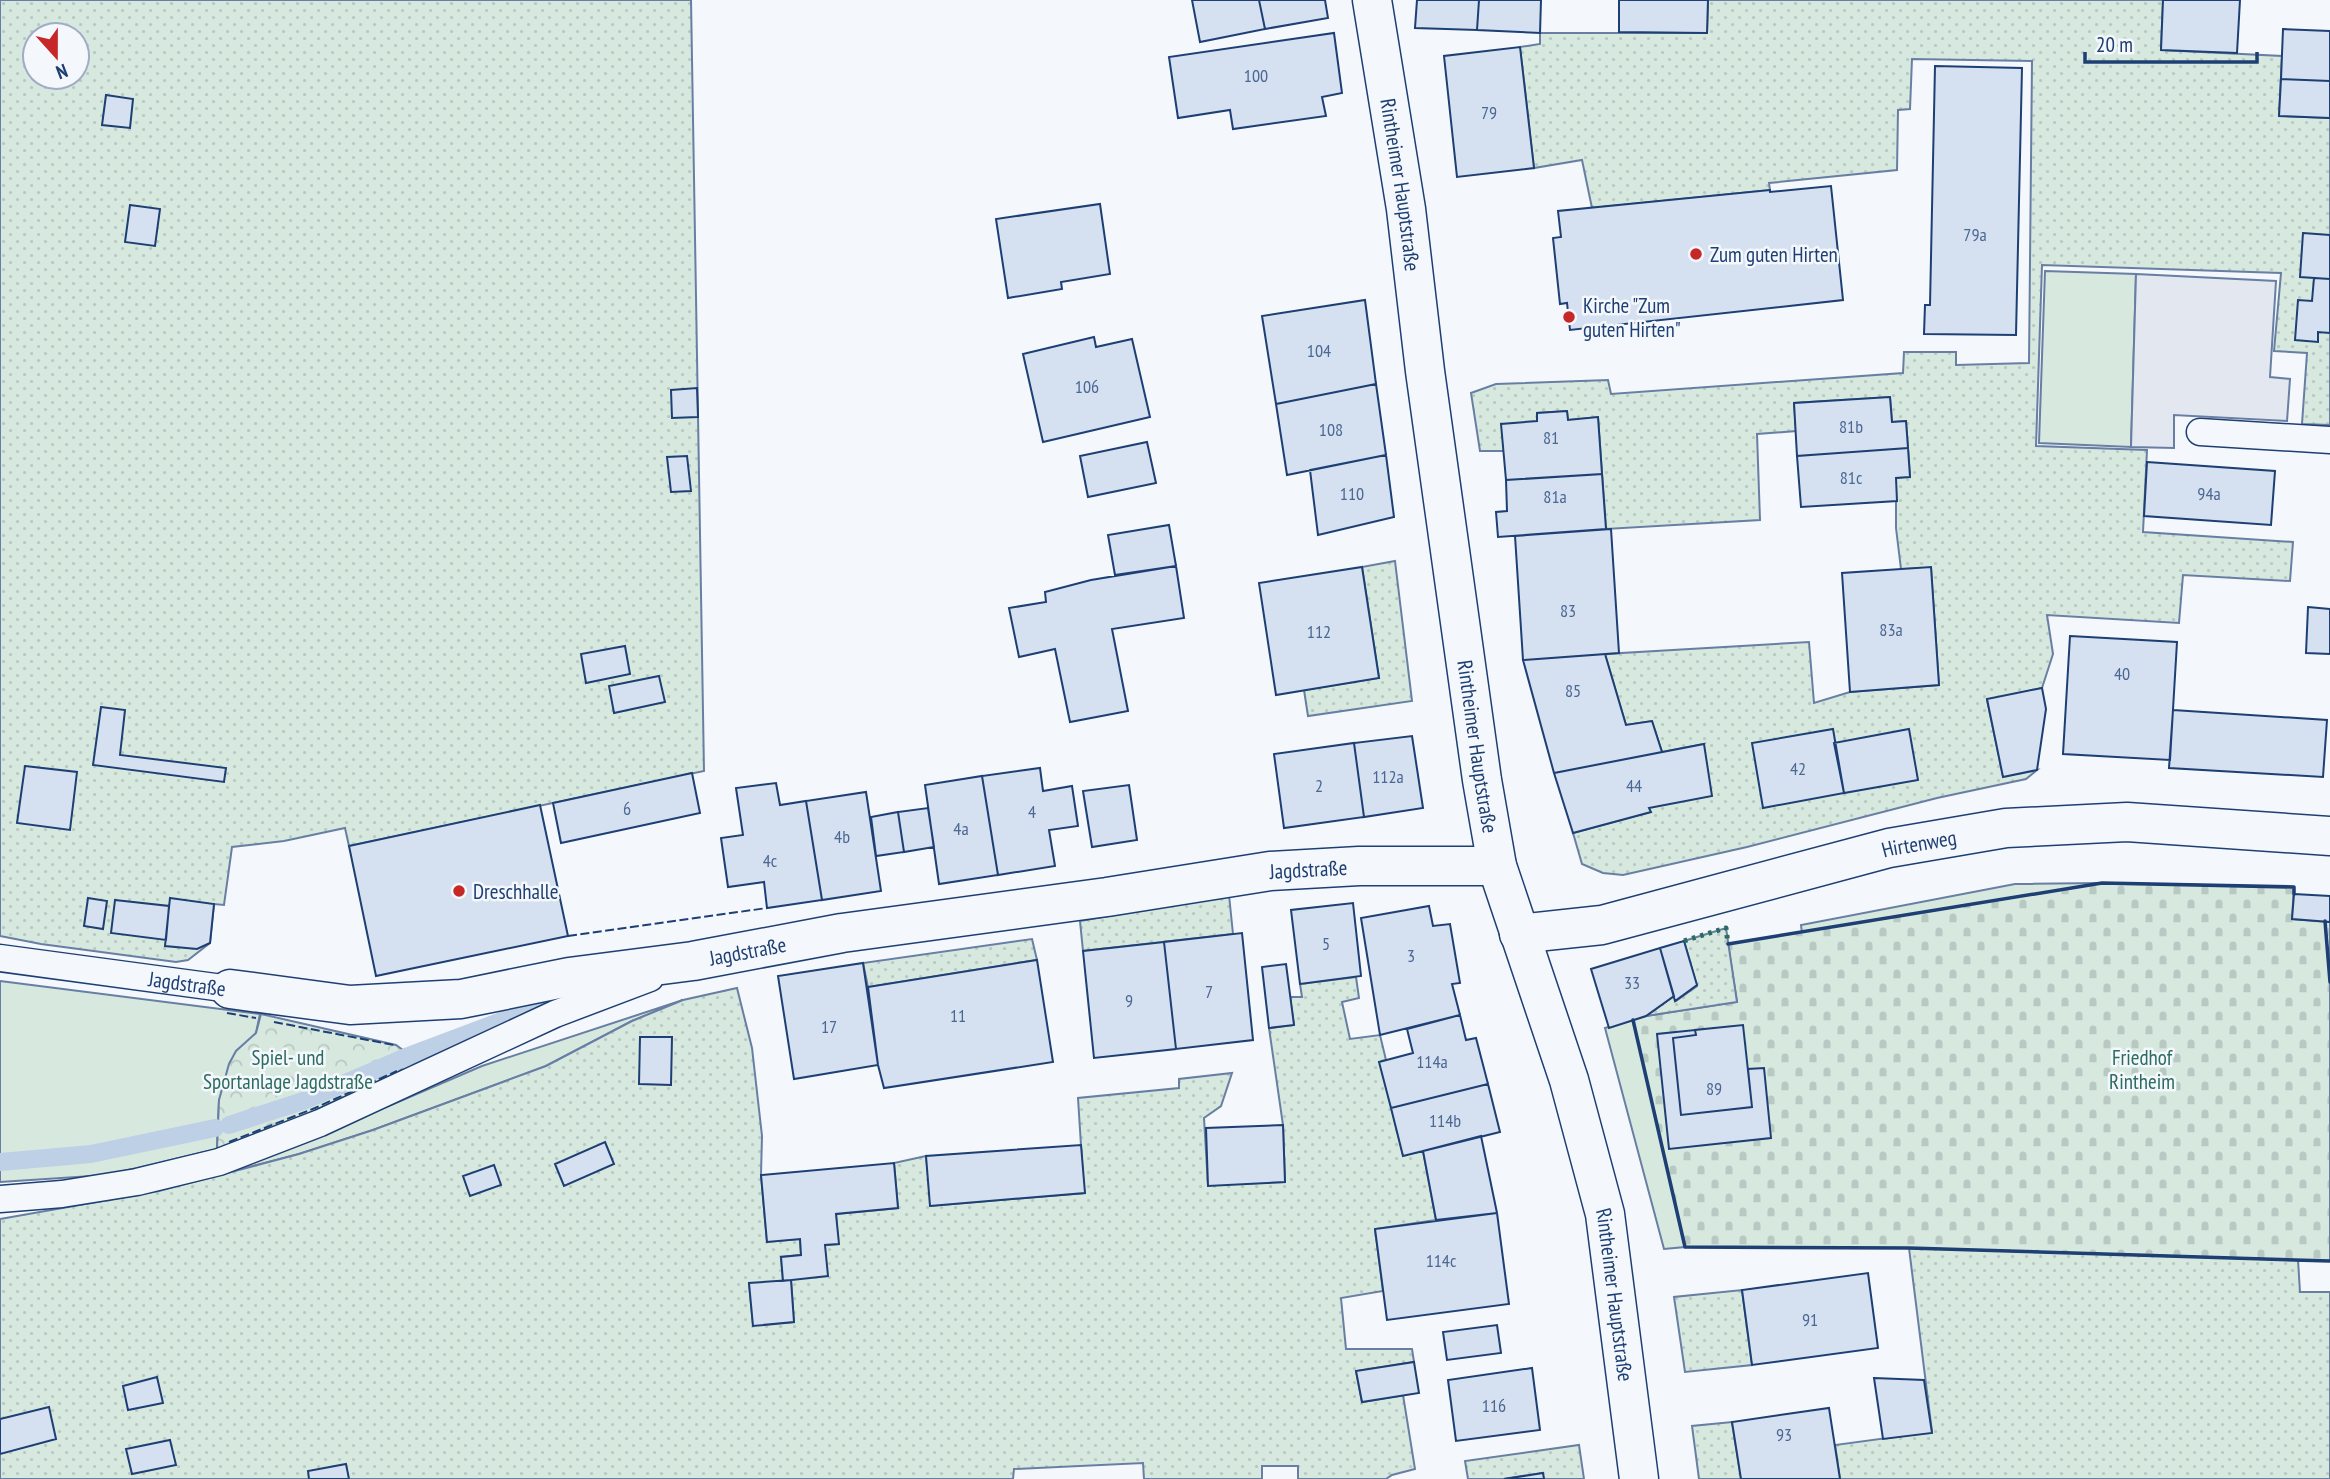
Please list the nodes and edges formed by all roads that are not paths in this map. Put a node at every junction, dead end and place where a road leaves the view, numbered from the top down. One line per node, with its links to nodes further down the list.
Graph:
1 (1372, 0): 5 (street, Rintheimer Hauptstraße)
2 (2200, 432): 3 (lane)
3 (2330, 440)
4 (2330, 836): 6 (street, Hirtenweg)
5 (1497, 866): 6 (street, Rintheimer Hauptstraße); 8 (street, Jagdstraße)
6 (1519, 934): 11 (street, Rintheimer Hauptstraße)
7 (0, 958): 9 (lane, Jagdstraße)
8 (693, 961): 9 (street, Jagdstraße); 10 (lane)
9 (230, 989)
10 (0, 1199)
11 (1639, 1479)

